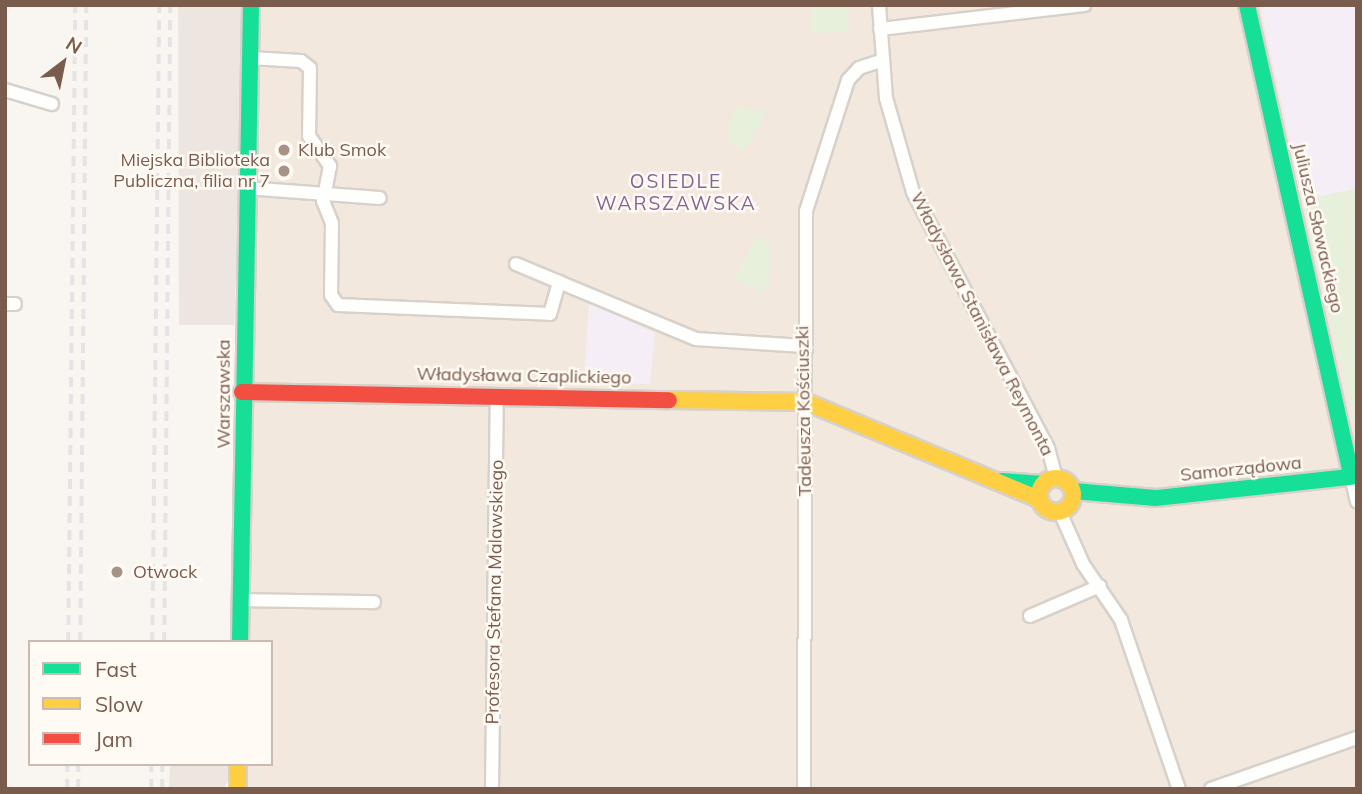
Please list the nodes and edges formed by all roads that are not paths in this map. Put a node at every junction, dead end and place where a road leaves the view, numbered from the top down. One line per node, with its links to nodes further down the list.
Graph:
1 (251, 5): 6 (street, Warszawska)
2 (879, 5): 5 (street, Władysława Stanisława Reymonta)
3 (1085, 5): 5 (street)
4 (1247, 5): 19 (street, Juliusza Słowackiego)
5 (880, 29): 7 (street, Władysława Stanisława Reymonta)
6 (250, 58): 10 (street, Warszawska); 11 (street)
7 (881, 61): 15 (street, Tadeusza Kościuszki); 20 (street, Władysława Stanisława Reymonta)
8 (5, 90): 9 (street)
9 (52, 104)
10 (246, 188): 11 (street); 16 (street, Warszawska)
11 (325, 194): 12 (street); 14 (street)
12 (380, 198)
13 (516, 264): 14 (street)
14 (559, 282): 15 (street)
15 (804, 346): 18 (street, Tadeusza Kościuszki)
16 (242, 392): 17 (street, Władysława Czaplickiego); 24 (street, Warszawska)
17 (497, 396): 18 (street, Władysława Czaplickiego); 31 (street, Profesora Stefana Malawskiego)
18 (806, 402): 20 (street); 32 (street, Tadeusza Kościuszki)
19 (1354, 476): 21 (street, Juliusza Słowackiego); 22 (street, Samorządowa)
20 (1046, 487): 22 (street); 22 (street)
21 (1357, 501)
22 (1068, 503): 23 (street)
23 (1100, 586): 26 (street); 33 (street)
24 (240, 600): 25 (street); 27 (street, Warszawska)
25 (374, 602)
26 (1030, 616)
27 (240, 640)
28 (1357, 738): 34 (street)
29 (238, 775): 30 (street)
30 (232, 789)
31 (492, 789)
32 (804, 789)
33 (1179, 789)
34 (1211, 789)

